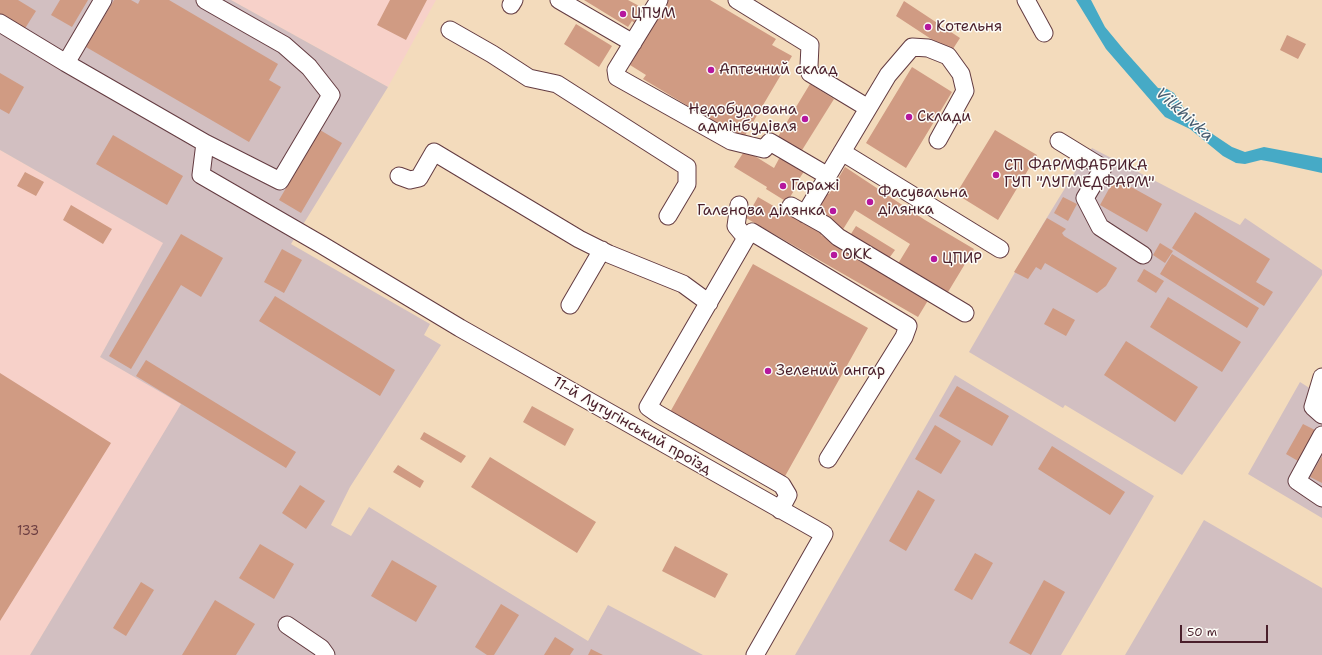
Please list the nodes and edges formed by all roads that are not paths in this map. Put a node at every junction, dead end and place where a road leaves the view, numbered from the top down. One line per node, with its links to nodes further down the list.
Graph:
1 (103, 0): 11 (lane)
2 (205, 0): 15 (lane)
3 (559, 0): 10 (lane)
4 (659, 0): 10 (lane)
5 (736, 0): 12 (lane)
6 (1026, 0): 9 (lane)
7 (0, 23): 11 (lane)
8 (450, 30): 20 (lane)
9 (1044, 33)
10 (633, 43): 18 (lane)
11 (66, 63): 15 (lane)
12 (868, 108): 13 (lane); 16 (lane)
13 (938, 140)
14 (1059, 141): 24 (lane)
15 (205, 143): 33 (lane, 11-й Лутугінський проїзд)
16 (842, 152): 18 (lane); 22 (lane)
17 (399, 176): 23 (lane)
18 (828, 176): 27 (lane)
19 (739, 205): 21 (lane)
20 (668, 216)
21 (746, 238): 25 (lane); 31 (lane)
22 (1000, 249)
23 (602, 250): 25 (lane); 26 (lane)
24 (1143, 255)
25 (708, 303): 33 (lane)
26 (570, 305)
27 (965, 313)
28 (1322, 377): 29 (lane)
29 (1322, 415)
30 (1322, 435): 32 (lane)
31 (828, 459)
32 (1322, 498)
33 (780, 510): 36 (lane, 11-й Лутугінський проїзд)
34 (287, 625): 35 (lane)
35 (326, 655)
36 (754, 655)

